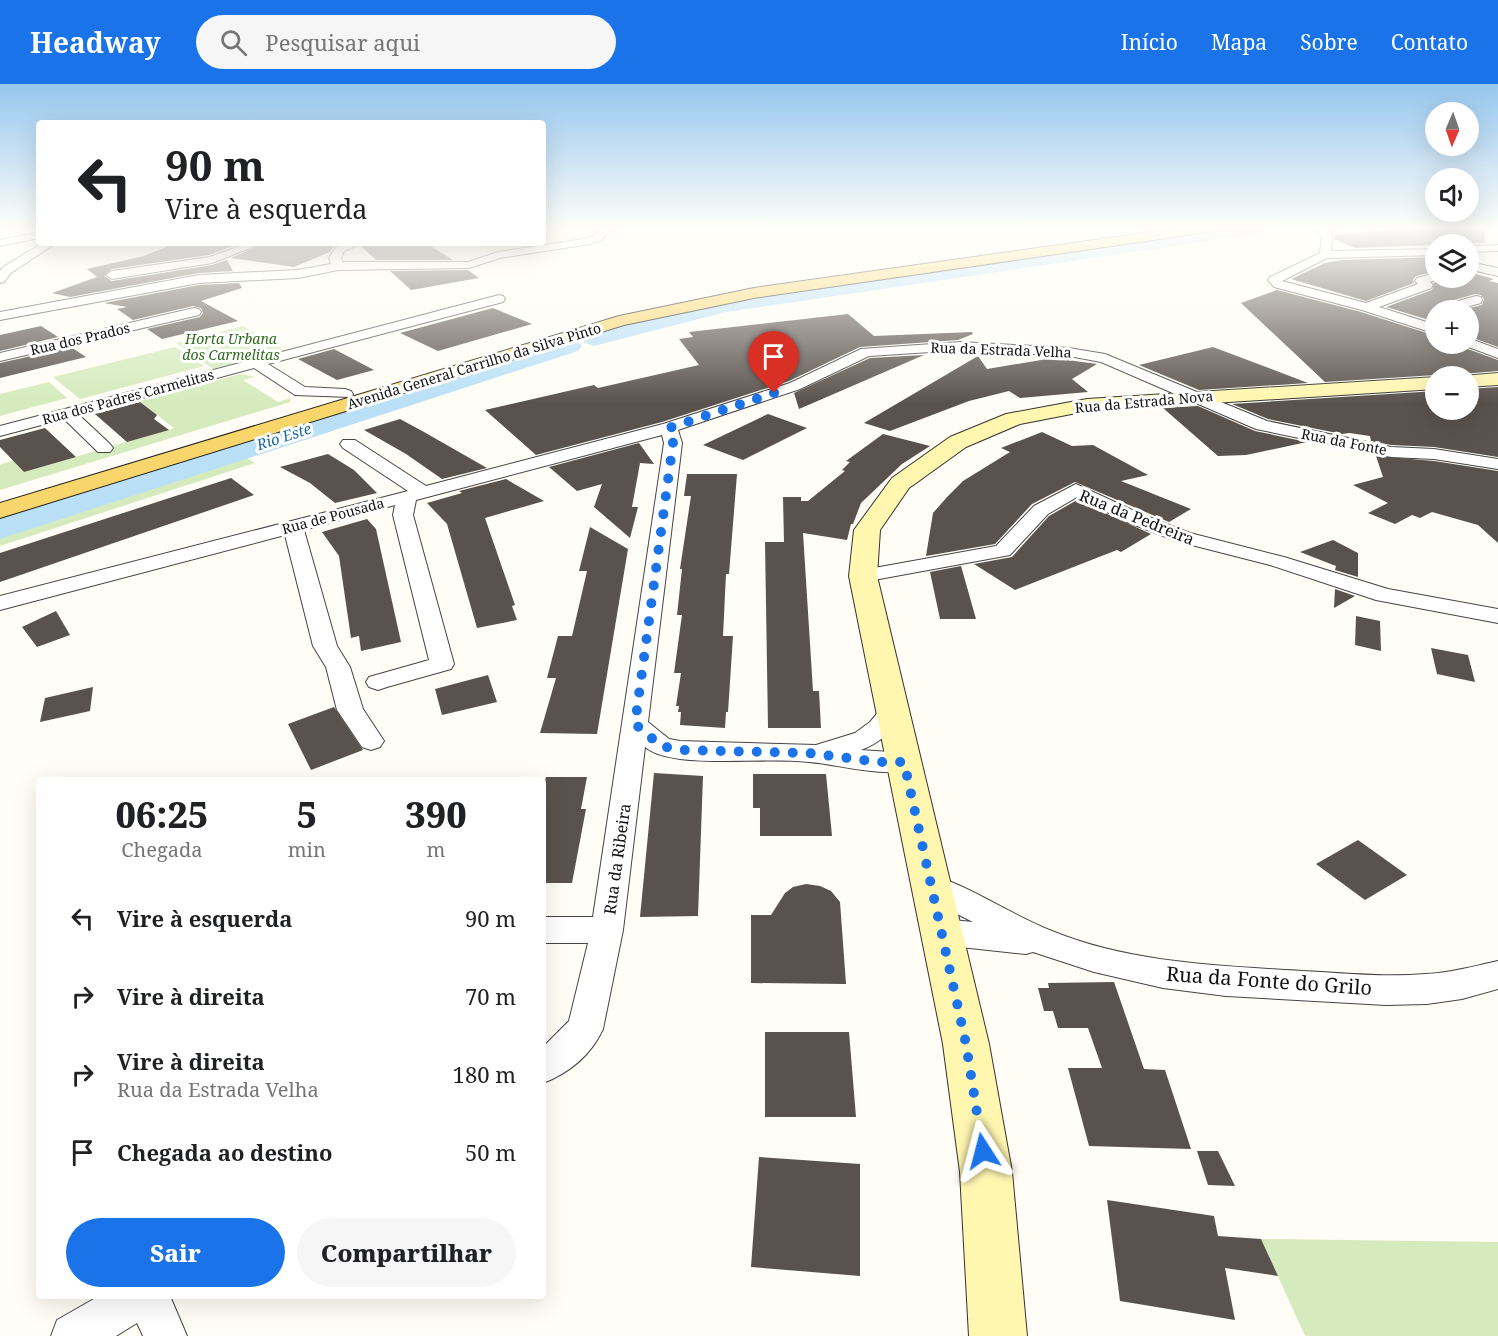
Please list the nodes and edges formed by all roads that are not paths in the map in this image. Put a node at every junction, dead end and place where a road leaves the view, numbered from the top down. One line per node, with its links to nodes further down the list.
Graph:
1 (159, 286): 9 (street)
2 (756, 286): 21 (main road, Avenida General Carrilho da Silva Pinto)
3 (798, 286): 30 (main road, Avenida General Carrilho da Silva Pinto)
4 (1288, 286): 7 (street)
5 (1424, 286): 7 (street)
6 (499, 298): 16 (street, Rua dos Padres Carmelitas)
7 (1367, 307): 11 (street)
8 (194, 312): 15 (street, Rua dos Prados)
9 (0, 316)
10 (1425, 317): 11 (street)
11 (1412, 322): 12 (street)
12 (1425, 326)
13 (1479, 346): 14 (street)
14 (1498, 354)
15 (0, 357)
16 (256, 363): 21 (street); 22 (street, Rua dos Padres Carmelitas)
17 (1498, 379): 18 (main road)
18 (1479, 380)
19 (1425, 384): 20 (main road, Rua da Estrada Nova)
20 (1195, 397): 23 (street, Rua da Estrada Velha); 27 (street, Rua da Fonte); 32 (main road, Rua da Estrada Nova)
21 (297, 401): 28 (main road, Avenida General Carrilho da Silva Pinto)
22 (67, 413): 24 (street, Rua dos Padres Carmelitas); 26 (street)
23 (669, 428): 29 (street, Rua de Pousada); 36 (street, Rua da Ribeira)
24 (0, 431)
25 (349, 444): 29 (street)
26 (104, 448)
27 (1498, 464)
28 (0, 497)
29 (411, 501): 31 (street, Rua de Pousada); 35 (street)
30 (0, 511)
31 (293, 527): 33 (street, Rua de Pousada); 37 (street)
32 (863, 576): 34 (street, Rua da Pedreira); 38 (main road, Rua da Estrada Nova)
33 (2, 604)
34 (1498, 616)
35 (378, 682)
36 (635, 724): 39 (street); 42 (street, Rua da Ribeira)
37 (371, 741)
38 (900, 741): 39 (street); 39 (street); 40 (main road, Rua da Estrada Nova)
39 (808, 753)
40 (932, 887): 43 (main road, Rua da Estrada Nova); 44 (street, Rua da Fonte do Grilo)
41 (546, 930): 42 (street, Rua da Ribeira)
42 (607, 930): 46 (street)
43 (942, 932): 44 (street, Rua da Fonte do Grilo); 51 (main road, Rua da Estrada Nova)
44 (1042, 942): 45 (street, Rua da Fonte do Grilo)
45 (1498, 975)
46 (546, 1064)
47 (137, 1299): 49 (street)
48 (149, 1299): 50 (street)
49 (73, 1336)
50 (165, 1336)
51 (998, 1336)

